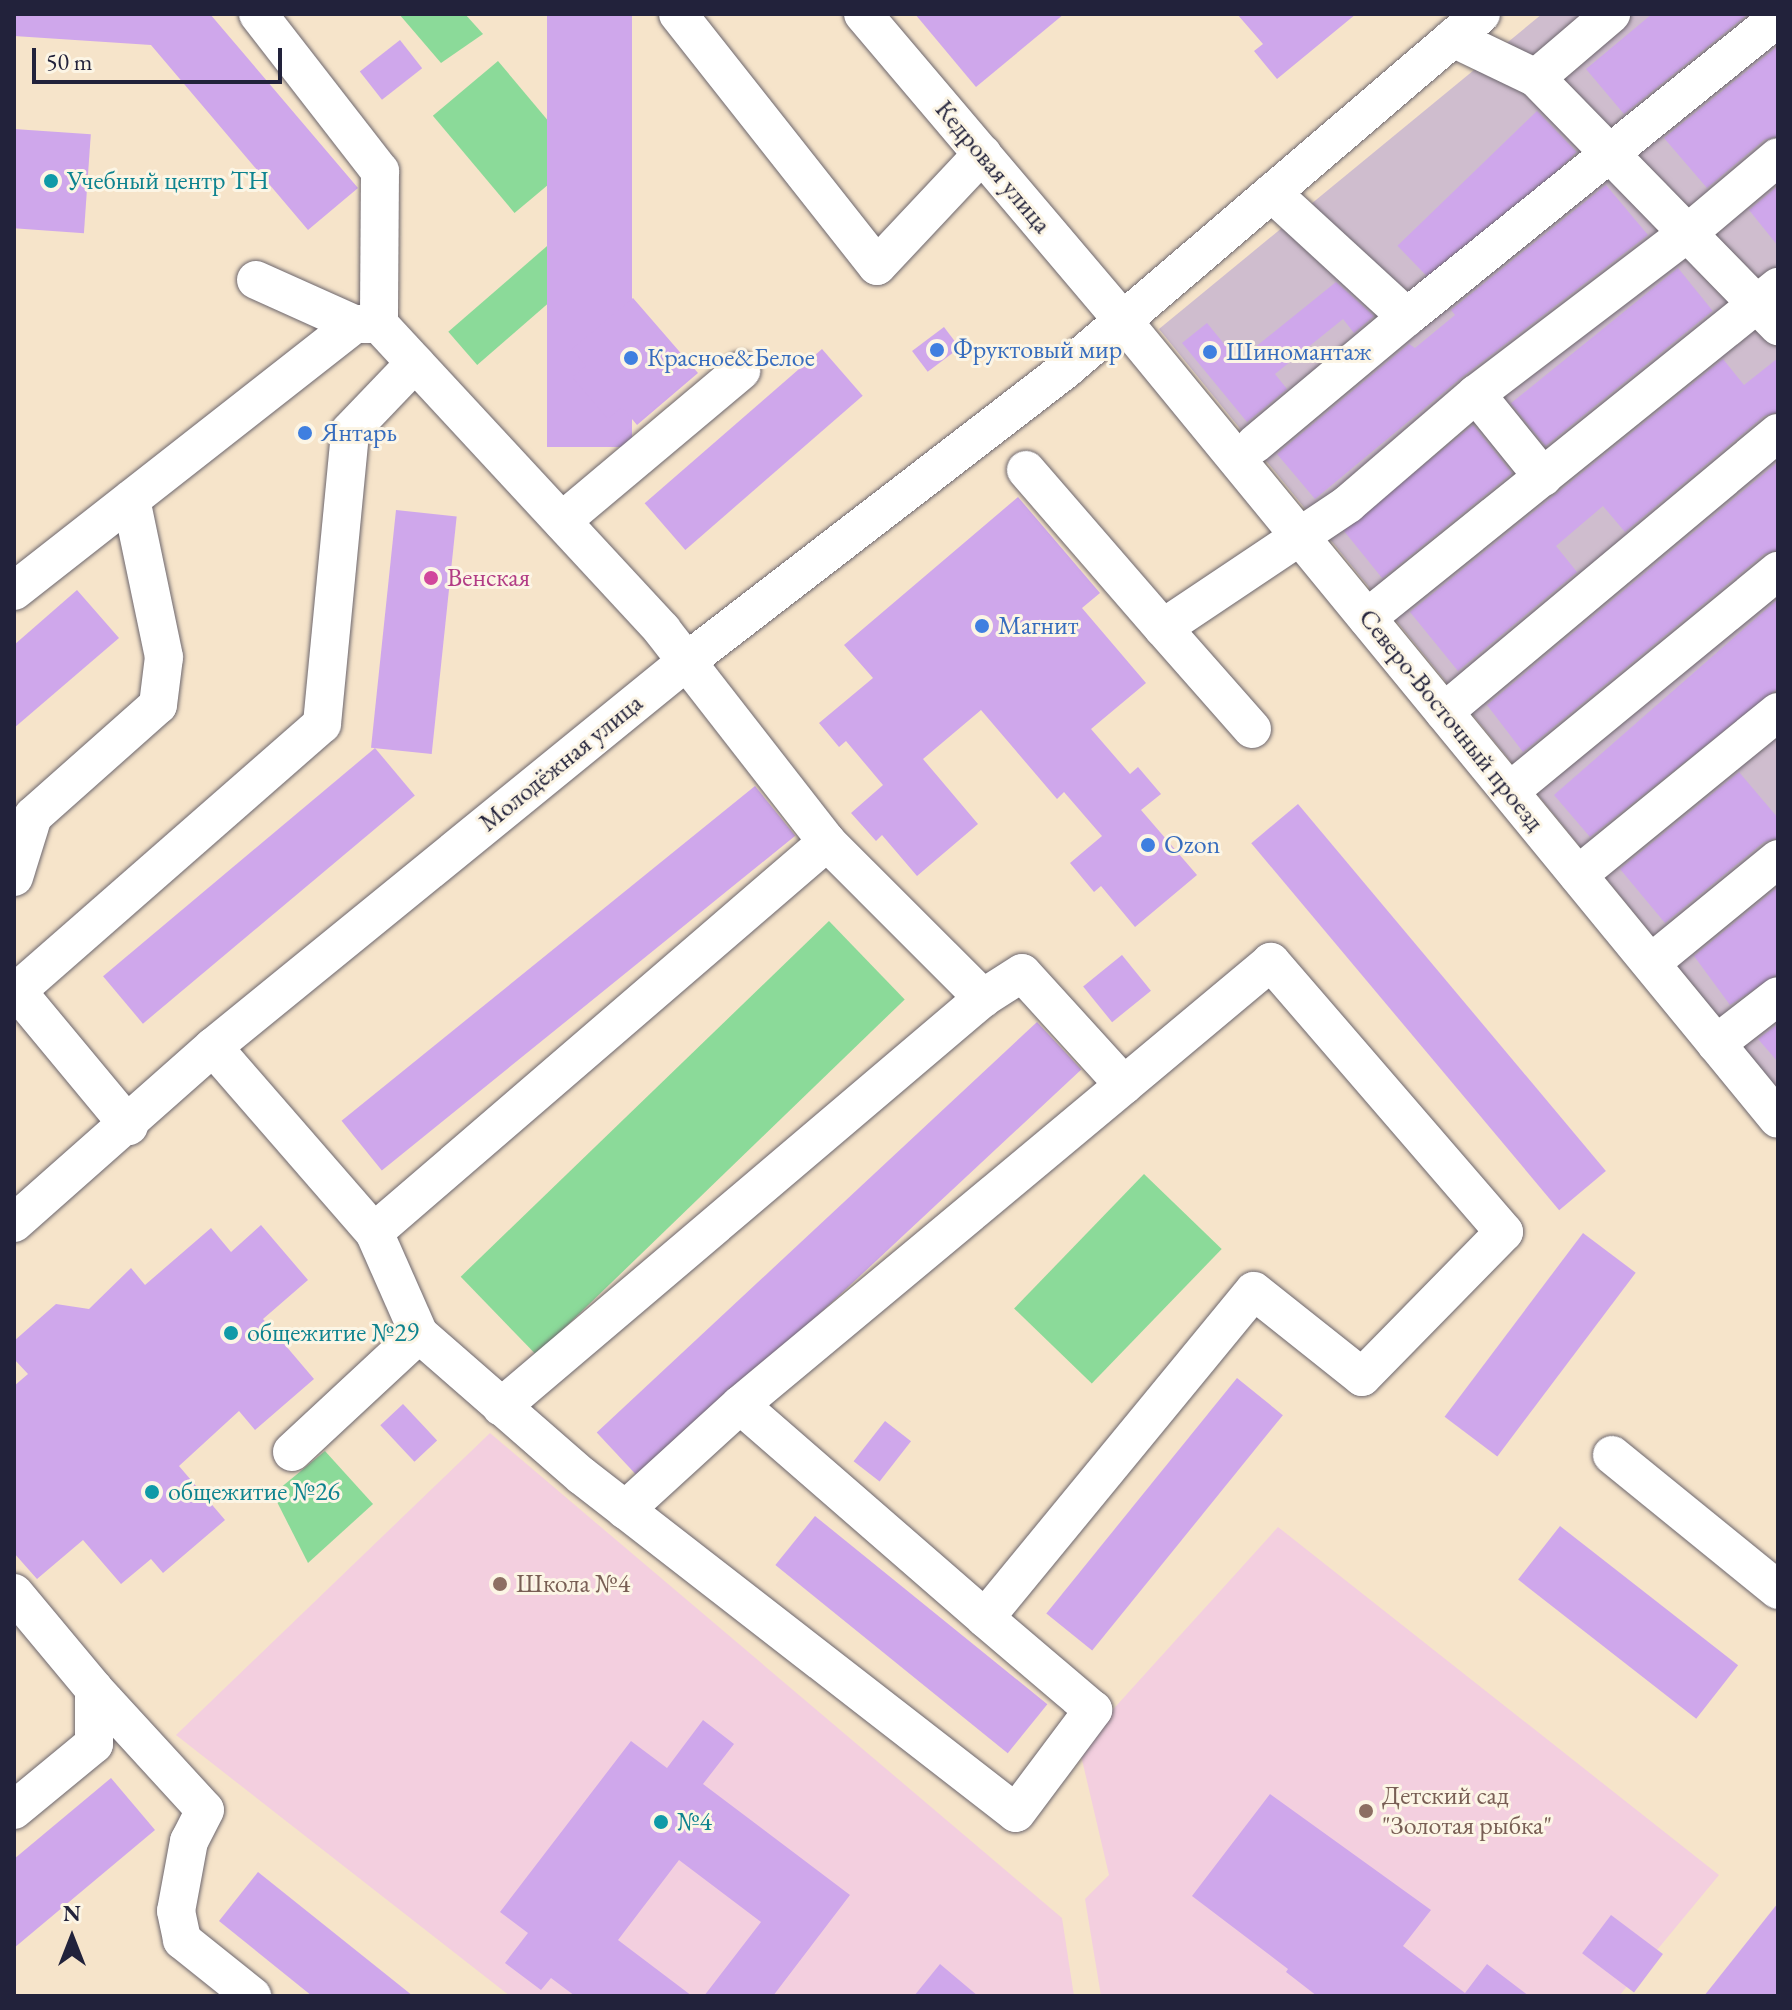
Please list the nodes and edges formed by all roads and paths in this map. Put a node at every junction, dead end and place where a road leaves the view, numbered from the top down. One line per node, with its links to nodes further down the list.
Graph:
1 (258, 14): 17 (street)
2 (678, 14): 9 (street)
3 (863, 14): 9 (street, Кедровая улица)
4 (1611, 14): 7 (street)
5 (1778, 18): 8 (street)
6 (1467, 26): 7 (street); 11 (street, Молодёжная улица)
7 (1536, 78): 8 (street)
8 (1612, 152): 12 (street); 15 (street)
9 (982, 154): 16 (street, Кедровая улица)
10 (1778, 157): 12 (street)
11 (1272, 193): 15 (street); 16 (street, Молодёжная улица)
12 (1689, 232): 14 (street); 20 (street)
13 (256, 280): 17 (street)
14 (1771, 306): 24 (street)
15 (1407, 317): 22 (street)
16 (1123, 321): 27 (street, Северо-Восточный проезд); 32 (street, Молодёжная улица)
17 (367, 324): 18 (street); 25 (street)
18 (415, 363): 26 (street); 42 (street)
19 (741, 371): 26 (street)
20 (1476, 394): 24 (street); 27 (street)
21 (1778, 433): 33 (street)
22 (1255, 444)
23 (1026, 470): 31 (street)
24 (1543, 477): 30 (street)
25 (131, 499): 29 (street); 40 (street)
26 (562, 521): 32 (street)
27 (1302, 538): 30 (street, Северо-Восточный проезд); 31 (street)
28 (1778, 571): 36 (street)
29 (14, 591)
30 (1367, 618): 33 (street, Северо-Восточный проезд)
31 (1163, 628): 35 (street)
32 (687, 661): 37 (street); 46 (street, Молодёжная улица)
33 (1444, 712): 36 (street, Северо-Восточный проезд)
34 (1778, 712): 39 (street)
35 (1252, 729)
36 (1510, 791): 39 (street, Северо-Восточный проезд)
37 (827, 842): 44 (street); 51 (street)
38 (1778, 859): 41 (street)
39 (1578, 875): 41 (street, Северо-Восточный проезд)
40 (14, 877)
41 (1651, 963): 45 (street, Северо-Восточный проезд)
42 (15, 984): 49 (street)
43 (1778, 996): 45 (street)
44 (983, 998): 47 (street); 54 (street)
45 (1716, 1044): 48 (street, Северо-Восточный проезд)
46 (213, 1047): 49 (street, Молодёжная улица); 51 (street)
47 (1124, 1085): 53 (street); 60 (street)
48 (1778, 1119)
49 (129, 1126): 50 (street, Молодёжная улица)
50 (14, 1223)
51 (374, 1232): 52 (street)
52 (419, 1334): 54 (street); 55 (street)
53 (740, 1405): 57 (street); 60 (street)
54 (501, 1407): 57 (street)
55 (292, 1452)
56 (1612, 1455): 58 (street)
57 (625, 1510): 60 (street)
58 (1778, 1590)
59 (14, 1593): 61 (street)
60 (985, 1618)
61 (94, 1689): 62 (street); 63 (street)
62 (14, 1810)
63 (252, 1996)

